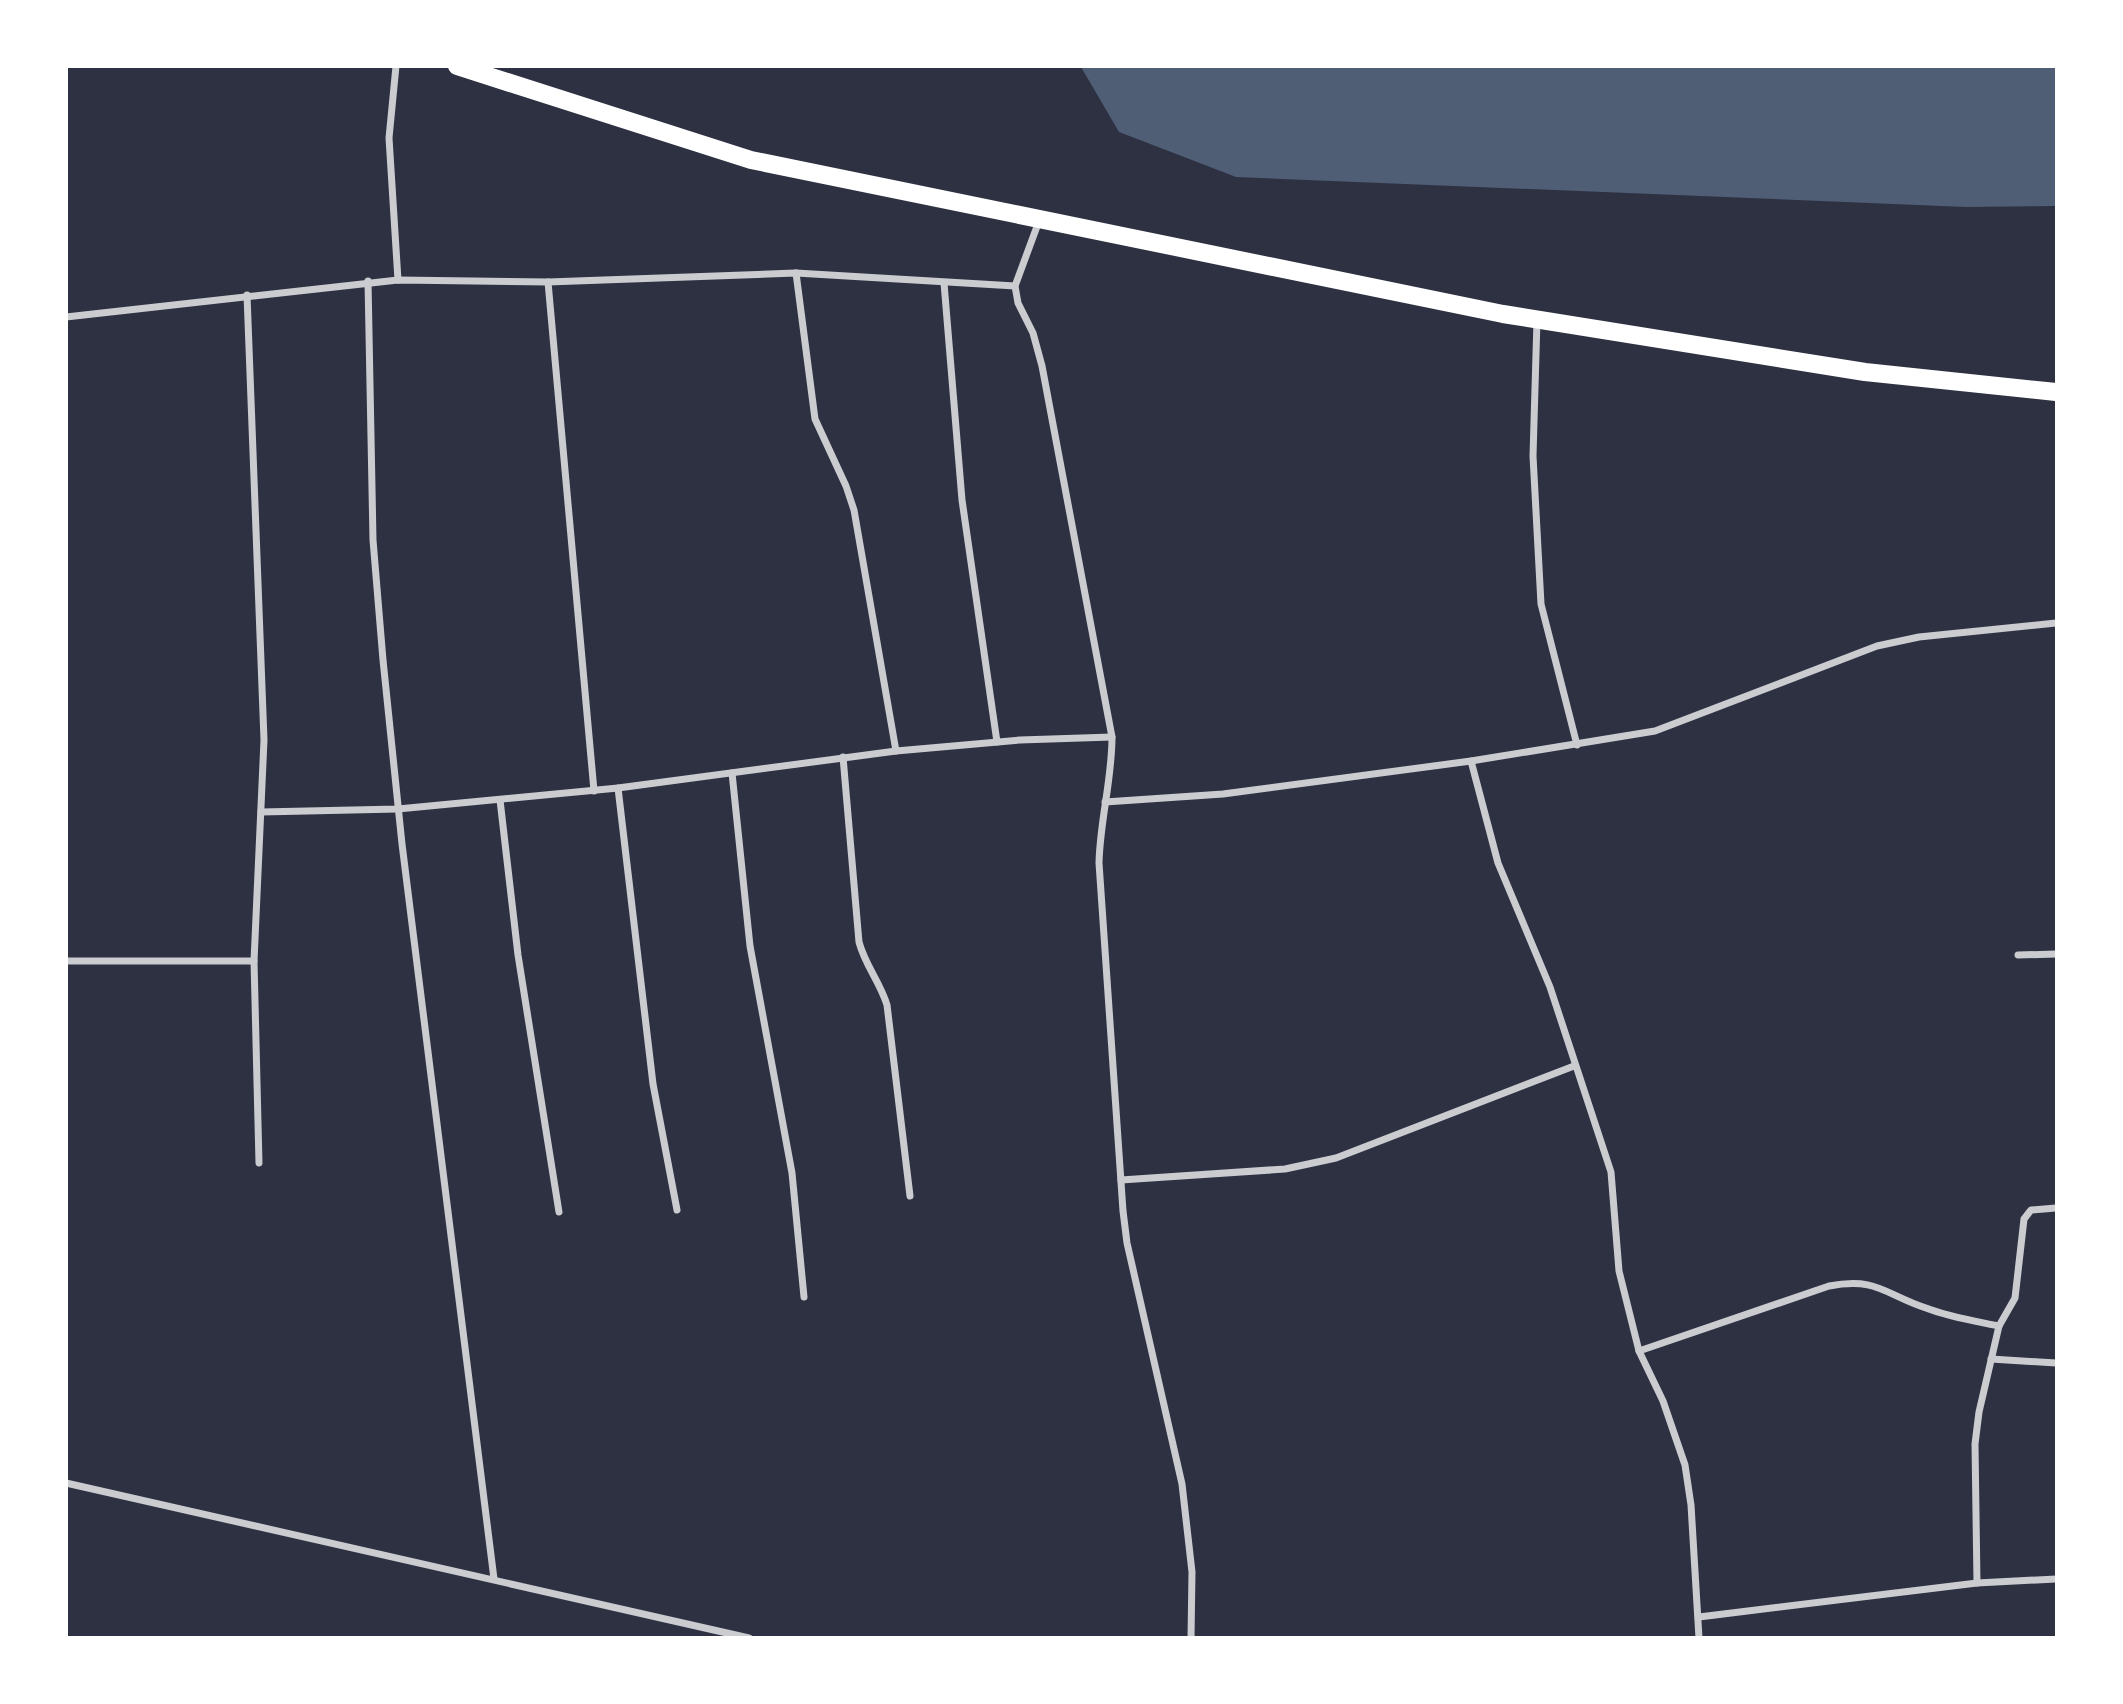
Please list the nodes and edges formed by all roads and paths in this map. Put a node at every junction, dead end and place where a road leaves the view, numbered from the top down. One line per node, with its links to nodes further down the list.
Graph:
1 (396, 66): 5 (street)
2 (457, 66): 3 (main road)
3 (1040, 219): 9 (street); 12 (main road)
4 (796, 273): 7 (street); 8 (street); 18 (street)
5 (398, 280): 6 (street); 7 (street)
6 (368, 281): 10 (street); 26 (street)
7 (548, 282): 23 (street)
8 (944, 283): 9 (street); 16 (street)
9 (1015, 286): 15 (street)
10 (247, 295): 11 (street); 27 (street)
11 (66, 317)
12 (1537, 319): 13 (main road); 17 (street)
13 (2056, 391)
14 (2056, 623): 17 (street)
15 (1112, 737): 16 (street); 25 (street)
16 (998, 742): 18 (street)
17 (1577, 745): 20 (street)
18 (895, 751): 19 (street)
19 (843, 757): 21 (street); 35 (street)
20 (1471, 761): 25 (street); 32 (street)
21 (732, 773): 22 (street); 39 (street)
22 (618, 788): 23 (street); 37 (street)
23 (594, 791): 24 (street)
24 (500, 800): 26 (street); 38 (street)
25 (1105, 802): 34 (street)
26 (398, 809): 27 (street); 46 (street)
27 (261, 812): 31 (street)
28 (2056, 954): 29 (street)
29 (2018, 955)
30 (66, 961): 31 (street)
31 (254, 961): 33 (street)
32 (1574, 1066): 34 (street); 41 (street)
33 (259, 1163)
34 (1121, 1180): 50 (street)
35 (910, 1196)
36 (2056, 1208): 40 (street)
37 (677, 1210)
38 (559, 1212)
39 (804, 1297)
40 (2000, 1326): 41 (street); 42 (street)
41 (1639, 1351): 48 (street)
42 (1991, 1359): 43 (street); 47 (street)
43 (2056, 1363)
44 (66, 1483): 46 (street)
45 (2056, 1579): 47 (street)
46 (494, 1580): 49 (street)
47 (1977, 1583): 48 (street)
48 (1699, 1617): 51 (street)
49 (749, 1637)
50 (1191, 1637)
51 (1699, 1637)

